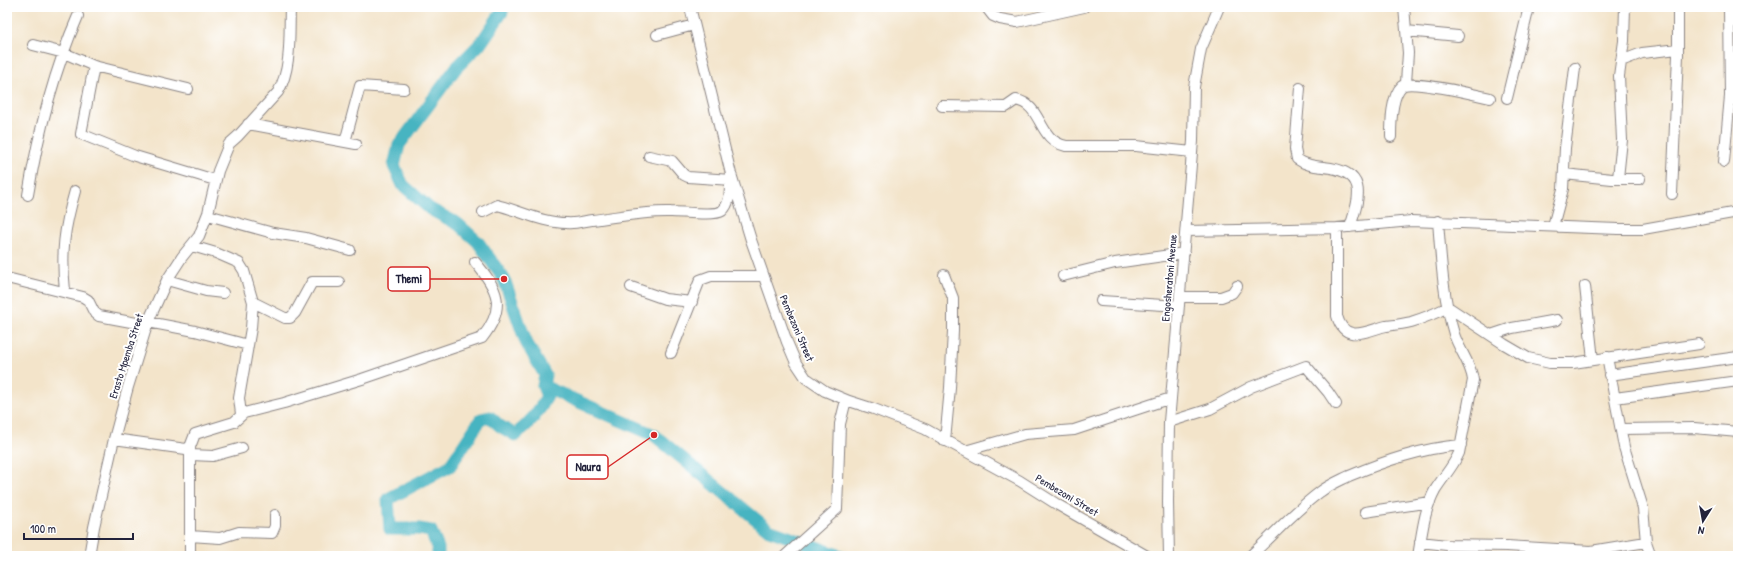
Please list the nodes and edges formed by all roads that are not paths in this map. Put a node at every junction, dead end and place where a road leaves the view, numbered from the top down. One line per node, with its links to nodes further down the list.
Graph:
1 (290, 7): 29 (street, Erasto Mpemba Street)
2 (690, 7): 12 (street, Pembezoni Street)
3 (986, 7): 4 (street)
4 (1084, 7)
5 (1219, 7): 31 (street, Engosheratoni Avenue)
6 (1404, 7): 13 (street)
7 (1529, 7): 27 (street)
8 (1625, 7): 19 (street)
9 (1678, 7): 17 (street)
10 (1729, 7): 33 (street)
11 (78, 16): 18 (street)
12 (694, 25): 14 (street); 35 (street, Pembezoni Street)
13 (1406, 31): 15 (street); 22 (street)
14 (657, 35)
15 (1458, 36)
16 (33, 45): 18 (street)
17 (1678, 49): 19 (street); 40 (street)
18 (64, 54): 20 (street); 41 (street)
19 (1621, 61): 36 (street)
20 (94, 66): 24 (street); 38 (street)
21 (1575, 68): 34 (street)
22 (1406, 83): 26 (street); 30 (street)
23 (1300, 88): 47 (street)
24 (188, 89)
25 (404, 89): 29 (street)
26 (1490, 98)
27 (1507, 98)
28 (942, 106): 31 (street)
29 (248, 124): 38 (street, Erasto Mpemba Street)
30 (1391, 137)
31 (1192, 152): 49 (street, Engosheratoni Avenue)
32 (649, 156): 35 (street)
33 (1724, 162)
34 (1564, 174): 36 (street); 46 (street)
35 (731, 177): 42 (street); 55 (street, Pembezoni Street)
36 (1618, 178): 37 (street)
37 (1640, 179)
38 (215, 180): 44 (street, Erasto Mpemba Street)
39 (75, 191): 63 (street)
40 (1672, 194)
41 (28, 195)
42 (483, 212)
43 (1738, 212): 46 (street)
44 (208, 215): 50 (street, Erasto Mpemba Street); 51 (street)
45 (1438, 221): 46 (street); 47 (street); 69 (street)
46 (1553, 226)
47 (1350, 227): 48 (street)
48 (1338, 228): 49 (street); 69 (street)
49 (1186, 231): 52 (street, Engosheratoni Avenue)
50 (192, 246): 58 (street, Erasto Mpemba Street); 67 (street)
51 (350, 250)
52 (1184, 252): 56 (street); 66 (street, Engosheratoni Avenue)
53 (475, 262): 85 (street)
54 (944, 275): 90 (street)
55 (763, 276): 68 (street); 83 (street, Pembezoni Street)
56 (1063, 276)
57 (7, 278): 63 (street)
58 (167, 280): 64 (street); 71 (street, Erasto Mpemba Street)
59 (339, 282): 67 (street)
60 (1237, 286): 66 (street)
61 (1585, 286): 78 (street)
62 (631, 287): 68 (street)
63 (65, 291): 71 (street)
64 (222, 293)
65 (1101, 301): 66 (street)
66 (1179, 301): 81 (street, Engosheratoni Avenue)
67 (253, 302): 74 (street)
68 (692, 302): 75 (street)
69 (1448, 307): 72 (street); 91 (street)
70 (1557, 320): 72 (street)
71 (148, 323): 74 (street); 89 (street, Erasto Mpemba Street)
72 (1491, 335): 78 (street)
73 (1699, 344): 76 (street)
74 (248, 345): 85 (street)
75 (671, 353)
76 (1607, 357): 78 (street); 79 (street)
77 (1738, 357): 79 (street)
78 (1593, 360)
79 (1610, 376): 82 (street)
80 (1738, 380): 82 (street)
81 (1171, 398): 86 (street, Engosheratoni Avenue); 94 (street)
82 (1614, 398): 87 (street)
83 (846, 400): 90 (street, Pembezoni Street); 103 (street)
84 (1336, 404): 86 (street)
85 (241, 414): 93 (street)
86 (1169, 422): 105 (street, Engosheratoni Avenue)
87 (1621, 429): 88 (street); 100 (street)
88 (1738, 432)
89 (114, 439): 93 (street); 101 (street, Erasto Mpemba Street)
90 (944, 441): 94 (street, Pembezoni Street)
91 (1461, 445): 95 (street); 106 (street)
92 (242, 448): 93 (street)
93 (190, 451): 98 (street)
94 (965, 451): 104 (street, Pembezoni Street)
95 (1430, 502): 96 (street); 99 (street)
96 (1365, 512)
97 (275, 515): 98 (street)
98 (190, 536): 102 (street)
99 (1420, 542): 100 (street); 107 (street)
100 (1646, 542): 108 (street)
101 (89, 556)
102 (190, 556)
103 (785, 556)
104 (1147, 556)
105 (1169, 556)
106 (1250, 556)
107 (1418, 556)
108 (1651, 556)

